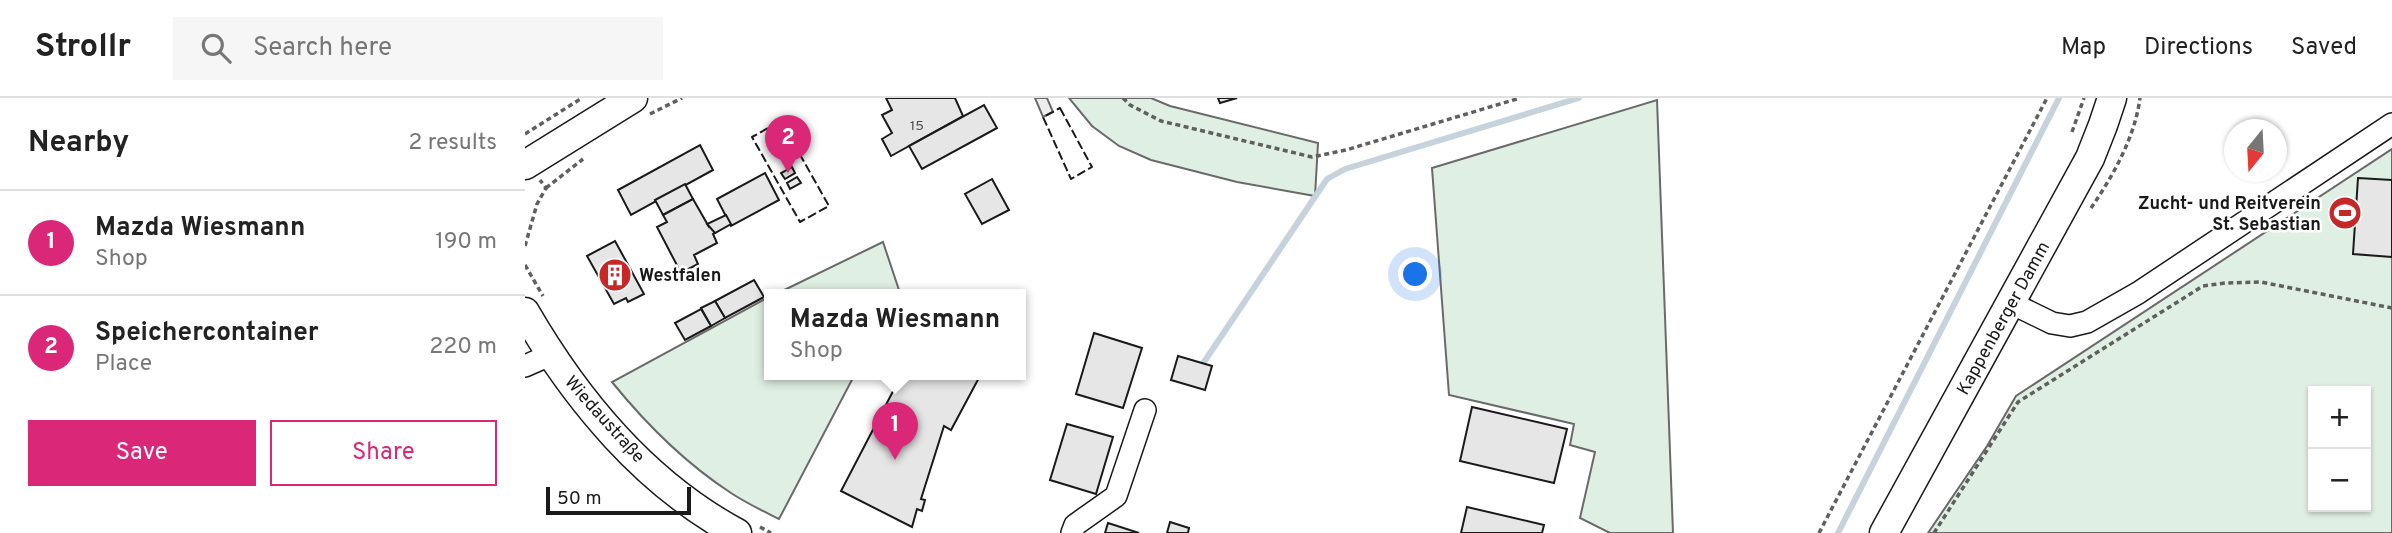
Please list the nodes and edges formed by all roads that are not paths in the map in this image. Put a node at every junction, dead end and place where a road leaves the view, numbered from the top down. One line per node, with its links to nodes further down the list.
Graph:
1 (633, 98): 4 (main road)
2 (2112, 98): 5 (main road, Kappenberger Damm)
3 (2392, 124): 5 (street)
4 (526, 164)
5 (2011, 303): 11 (main road, Kappenberger Damm)
6 (535, 307): 7 (main road, Wiedaustraße)
7 (538, 360): 9 (main road, Wiedaustraße)
8 (1145, 410): 10 (street)
9 (746, 529)
10 (1072, 533)
11 (1884, 533)

